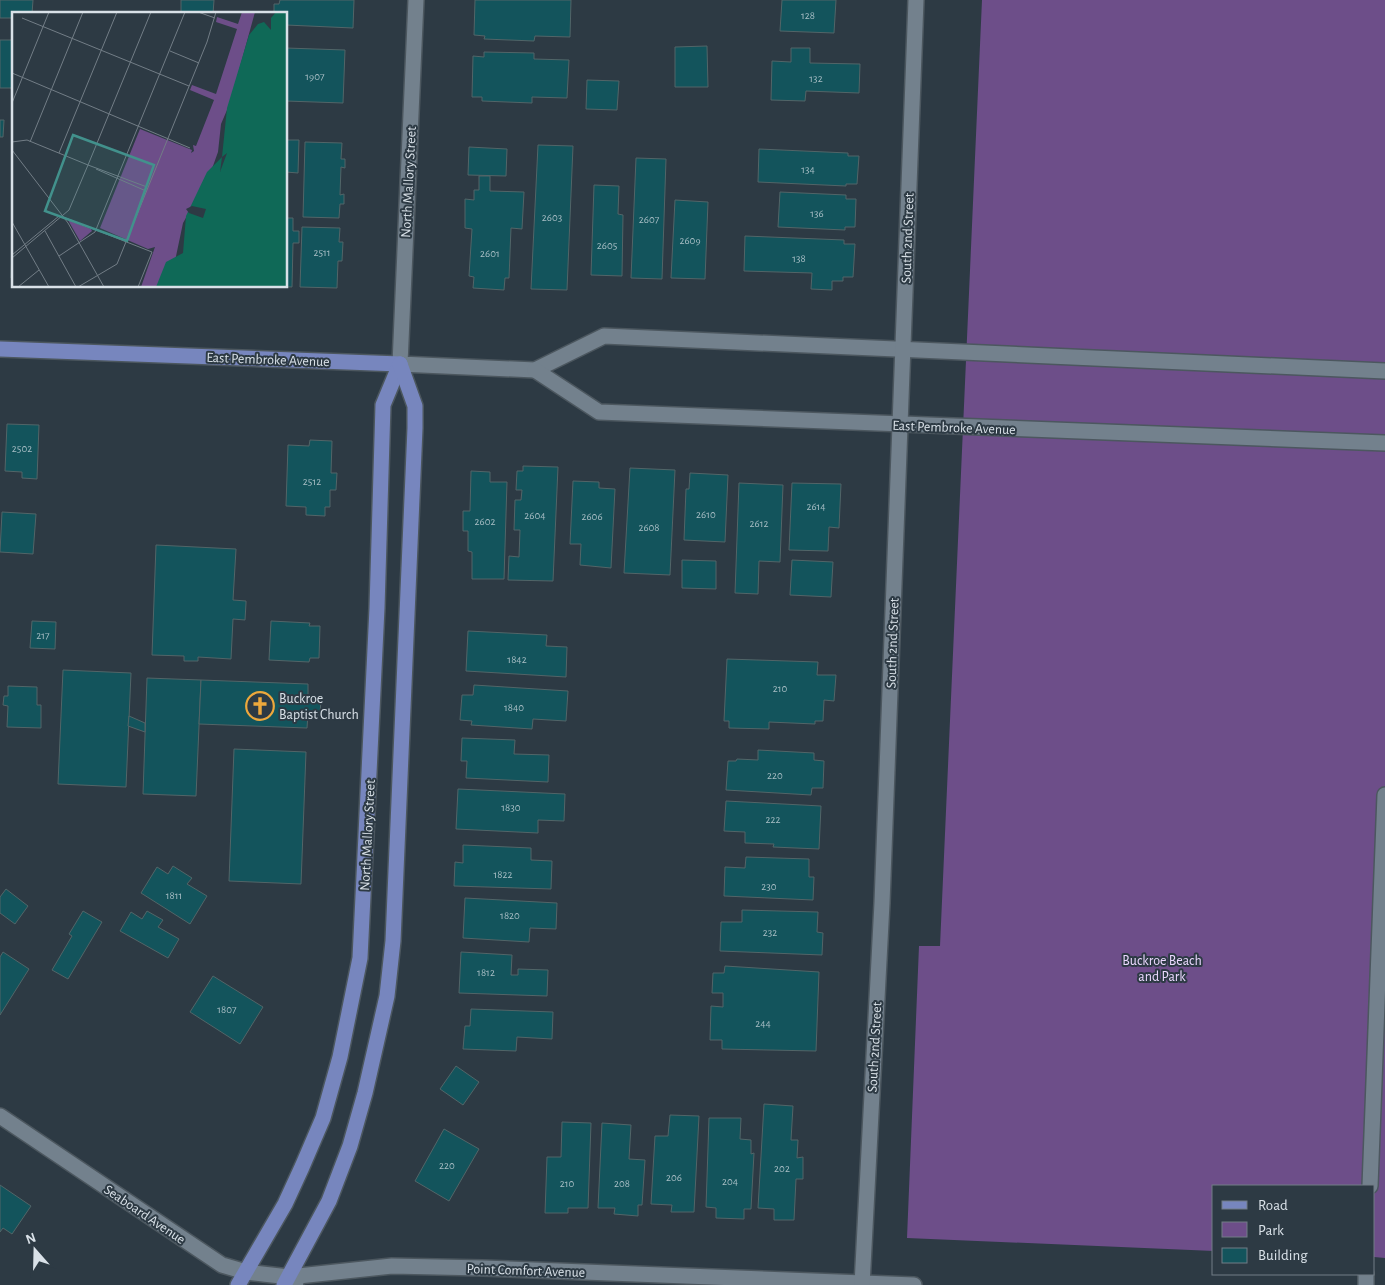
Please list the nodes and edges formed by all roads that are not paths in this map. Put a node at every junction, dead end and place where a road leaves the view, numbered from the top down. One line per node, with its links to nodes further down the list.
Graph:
1 (416, 0): 5 (street, North Mallory Street)
2 (916, 0): 4 (street, South 2nd Street)
3 (0, 349): 5 (main road, East Pembroke Avenue)
4 (903, 349): 6 (street, East Pembroke Avenue); 7 (street, East Pembroke Avenue); 8 (street, South 2nd Street)
5 (400, 364): 6 (street, East Pembroke Avenue); 13 (main road, North Mallory Street); 14 (main road, North Mallory Street)
6 (535, 370): 8 (street, East Pembroke Avenue)
7 (1385, 371)
8 (900, 425): 9 (street, East Pembroke Avenue); 15 (street, South 2nd Street)
9 (1385, 443)
10 (1385, 795): 12 (street)
11 (0, 1116): 13 (street, Seaboard Avenue)
12 (1370, 1185)
13 (242, 1278): 14 (street, Seaboard Avenue)
14 (292, 1282): 15 (street, Point Comfort Avenue)
15 (862, 1284): 16 (street, Point Comfort Avenue)
16 (914, 1285)

